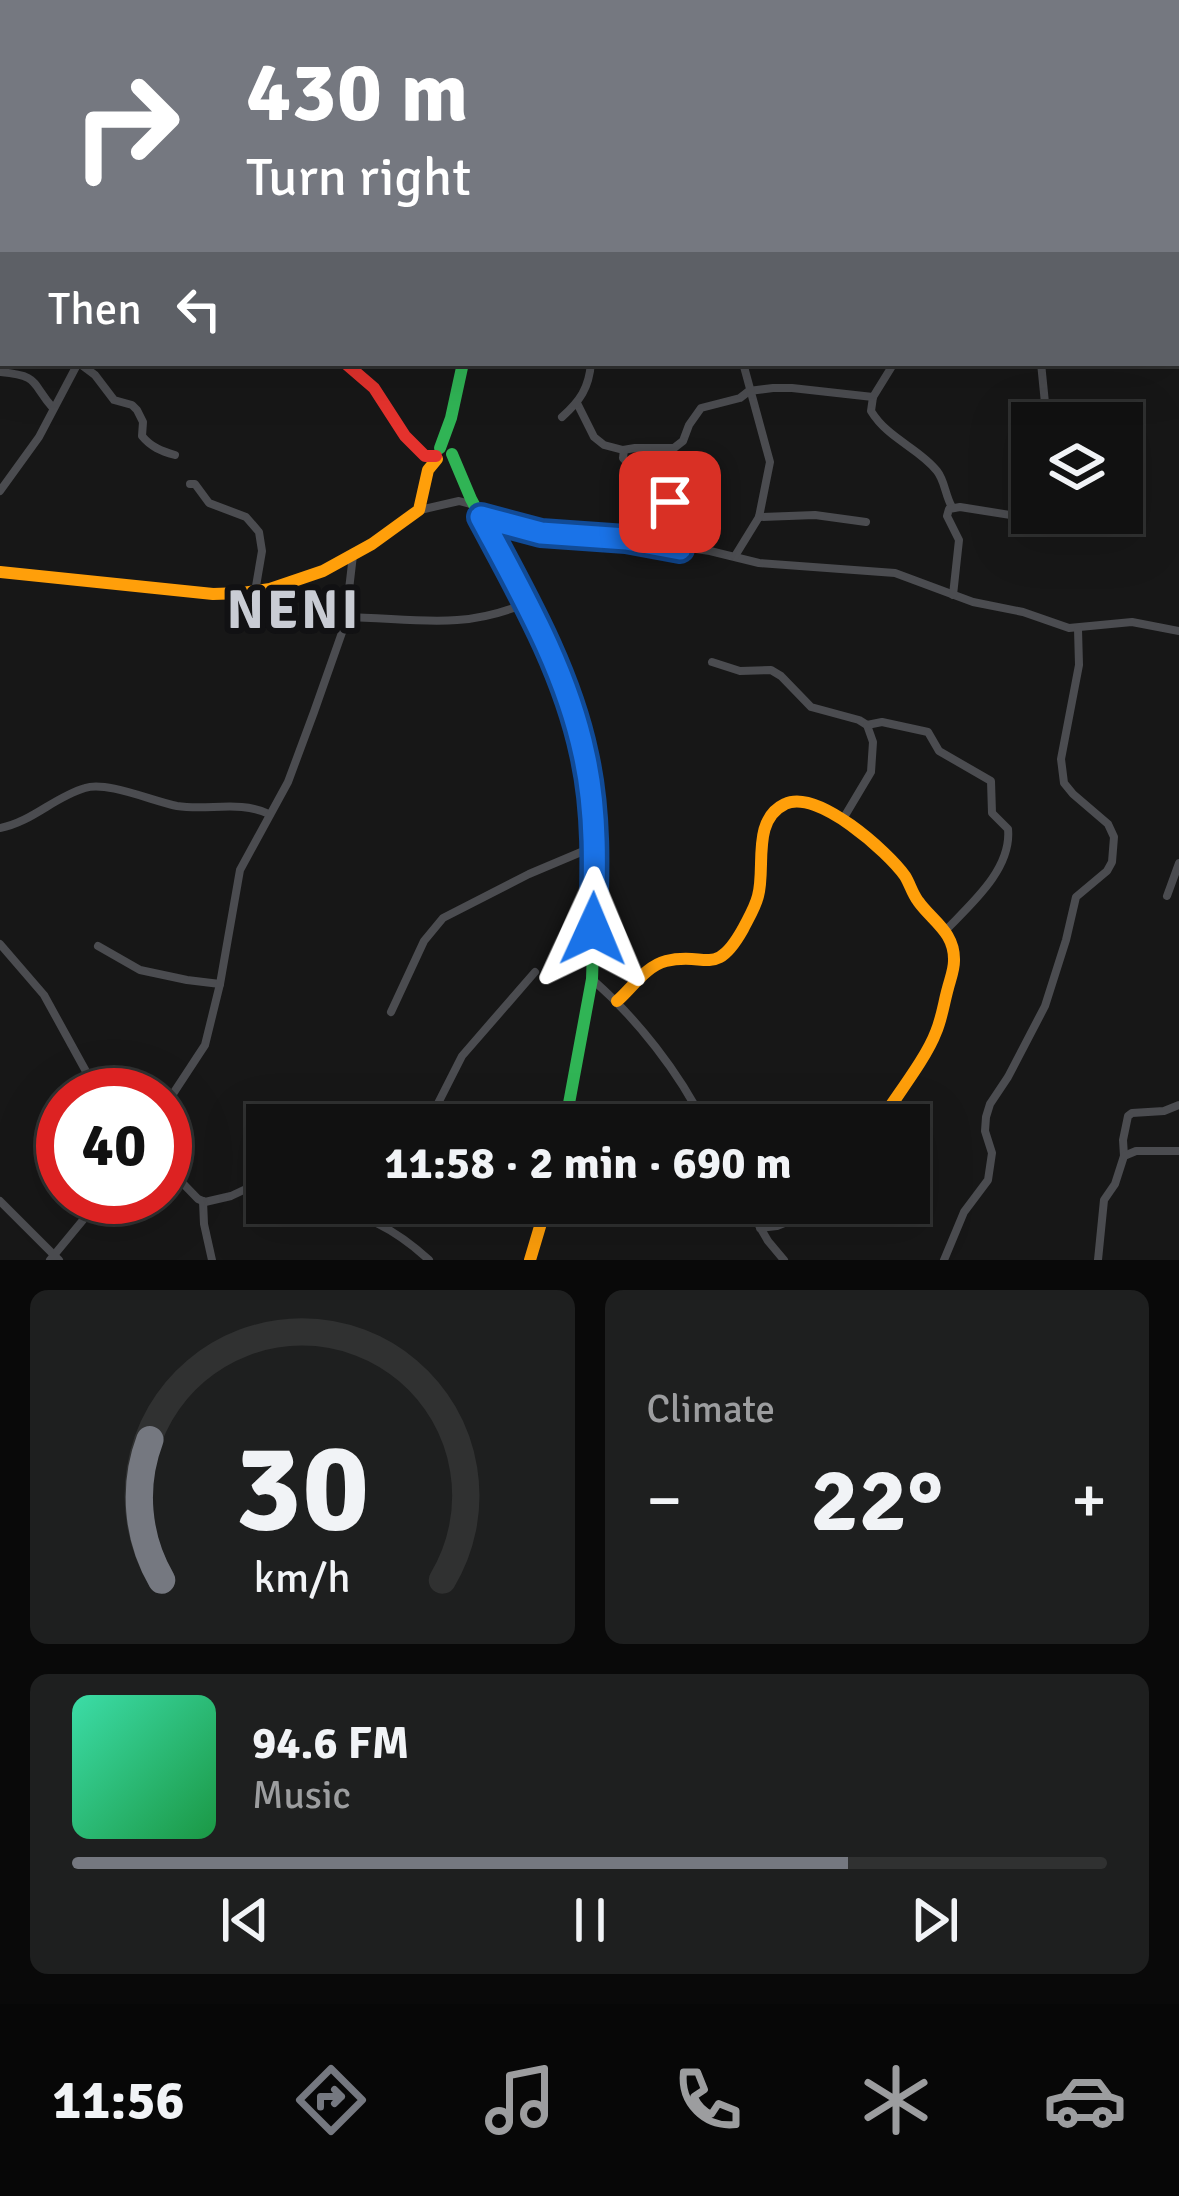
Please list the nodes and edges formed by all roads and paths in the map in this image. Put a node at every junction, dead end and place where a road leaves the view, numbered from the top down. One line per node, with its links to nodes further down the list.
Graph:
1 (77, 366): 14 (street)
2 (82, 366): 17 (street)
3 (347, 366): 18 (street)
4 (463, 366): 18 (street)
5 (591, 366): 13 (street)
6 (743, 366): 10 (street)
7 (892, 366): 11 (street)
8 (1041, 366): 12 (street)
9 (0, 372): 14 (street)
10 (749, 392): 11 (street); 16 (street); 25 (street)
11 (873, 397): 21 (street)
12 (1045, 402)
13 (577, 404): 15 (street); 16 (street)
14 (53, 408): 20 (street)
15 (562, 417)
16 (624, 450): 27 (street)
17 (175, 455)
18 (443, 455): 22 (street); 23 (street)
19 (190, 484): 31 (street)
20 (0, 491)
21 (952, 507): 24 (street); 32 (street)
22 (419, 510): 23 (street); 28 (street)
23 (477, 511): 27 (street); 33 (street)
24 (1011, 515)
25 (759, 517): 26 (street); 29 (street)
26 (866, 522)
27 (680, 549): 29 (street)
28 (353, 555): 31 (street); 34 (street)
29 (735, 556): 32 (street)
30 (0, 572): 31 (street)
31 (255, 593)
32 (953, 595): 35 (street)
33 (526, 603): 34 (street); 42 (street)
34 (345, 616): 39 (street)
35 (1078, 628): 36 (street); 77 (street)
36 (1179, 631)
37 (712, 662): 38 (street)
38 (867, 725): 40 (street); 45 (street)
39 (269, 814): 41 (street); 50 (street)
40 (843, 820): 45 (street); 51 (street)
41 (0, 829)
42 (594, 846): 49 (street); 52 (street)
43 (1179, 863): 44 (street)
44 (1168, 896)
45 (946, 931): 58 (street)
46 (0, 944): 53 (street)
47 (98, 946): 50 (street)
48 (536, 972): 55 (street)
49 (592, 979): 51 (street); 56 (street)
50 (220, 984): 54 (street)
51 (617, 1001): 57 (street)
52 (391, 1012)
53 (84, 1068)
54 (190, 1068)
55 (438, 1104)
56 (569, 1104)
57 (692, 1104)
58 (892, 1104)
59 (1179, 1105): 61 (street)
60 (1179, 1151): 61 (street)
61 (1124, 1156): 78 (street)
62 (246, 1189): 65 (street)
63 (192, 1194): 65 (street)
64 (0, 1201): 72 (street)
65 (203, 1202): 73 (street)
66 (81, 1224): 72 (street)
67 (382, 1224): 74 (street)
68 (539, 1224): 75 (street)
69 (758, 1224): 71 (street)
70 (782, 1224): 71 (street)
71 (760, 1228): 76 (street)
72 (54, 1258)
73 (212, 1260)
74 (429, 1260)
75 (530, 1260)
76 (784, 1260)
77 (944, 1260)
78 (1098, 1260)

